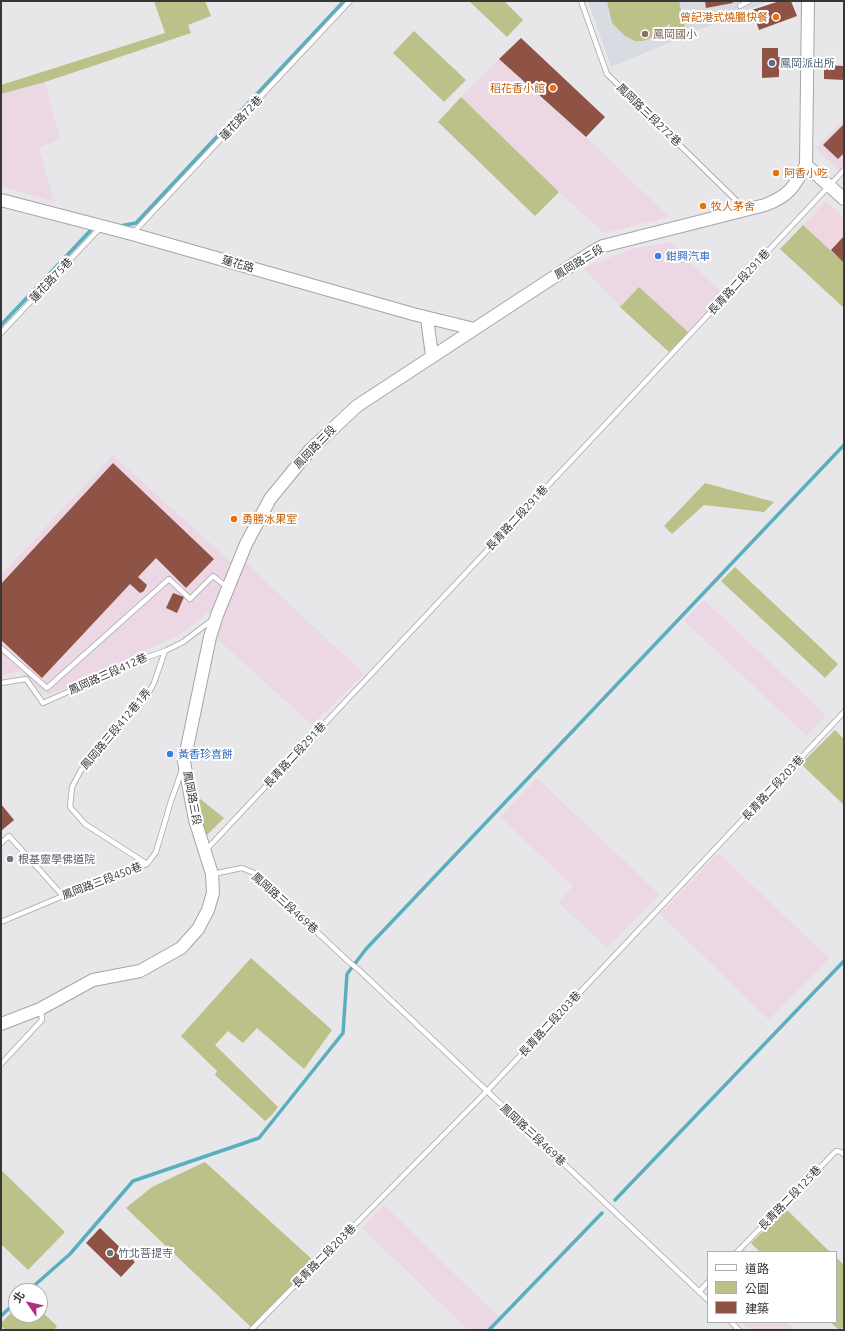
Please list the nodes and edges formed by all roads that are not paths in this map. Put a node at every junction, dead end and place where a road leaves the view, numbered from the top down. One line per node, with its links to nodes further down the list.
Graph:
1 (350, 1): 13 (lane, 蓮花路72巷)
2 (582, 1): 11 (lane, 鳳岡路三段272巷)
3 (750, 1): 5 (lane)
4 (808, 1): 6 (street, 鳳岡路三段)
5 (740, 6)
6 (806, 166): 8 (street); 11 (street, 鳳岡路三段)
7 (844, 170): 8 (lane, 長青路二段291巷)
8 (829, 185): 9 (street); 26 (lane, 長青路二段291巷)
9 (844, 199)
10 (1, 200): 12 (street, 蓮花路)
11 (746, 210): 15 (street, 鳳岡路三段)
12 (101, 226): 13 (street, 蓮花路); 16 (lane, 蓮花路75巷)
13 (132, 234): 14 (street, 蓮花路)
14 (427, 318): 15 (street, 蓮花路); 17 (street)
15 (474, 329): 17 (street, 鳳岡路三段)
16 (1, 333)
17 (432, 356): 18 (street, 鳳岡路三段)
18 (228, 588): 19 (street, 鳳岡路三段); 20 (lane)
19 (217, 616): 21 (lane, 鳳岡路三段412巷); 24 (street, 鳳岡路三段)
20 (1, 648)
21 (165, 651): 22 (lane, 鳳岡路三段412巷); 27 (lane, 鳳岡路三段412巷1弄)
22 (1, 683)
23 (844, 712): 34 (lane, 長青路二段203巷)
24 (184, 762): 26 (street, 鳳岡路三段); 27 (lane, 鳳岡路三段450巷)
25 (1, 843): 29 (lane)
26 (205, 851): 28 (street, 鳳岡路三段)
27 (147, 864): 29 (lane, 鳳岡路三段450巷)
28 (212, 874): 31 (street, 鳳岡路三段); 34 (lane, 鳳岡路三段469巷)
29 (63, 896): 30 (lane, 鳳岡路三段450巷)
30 (1, 922)
31 (40, 1009): 32 (street, 鳳岡路三段); 33 (lane)
32 (1, 1024)
33 (1, 1064)
34 (487, 1091): 38 (lane, 鳳岡路三段469巷); 40 (lane, 長青路二段203巷)
35 (844, 1155): 36 (lane, 長青路二段125巷)
36 (738, 1251)
37 (707, 1283): 38 (lane)
38 (699, 1292): 39 (lane, 鳳岡路三段469巷)
39 (707, 1299)
40 (251, 1330)

